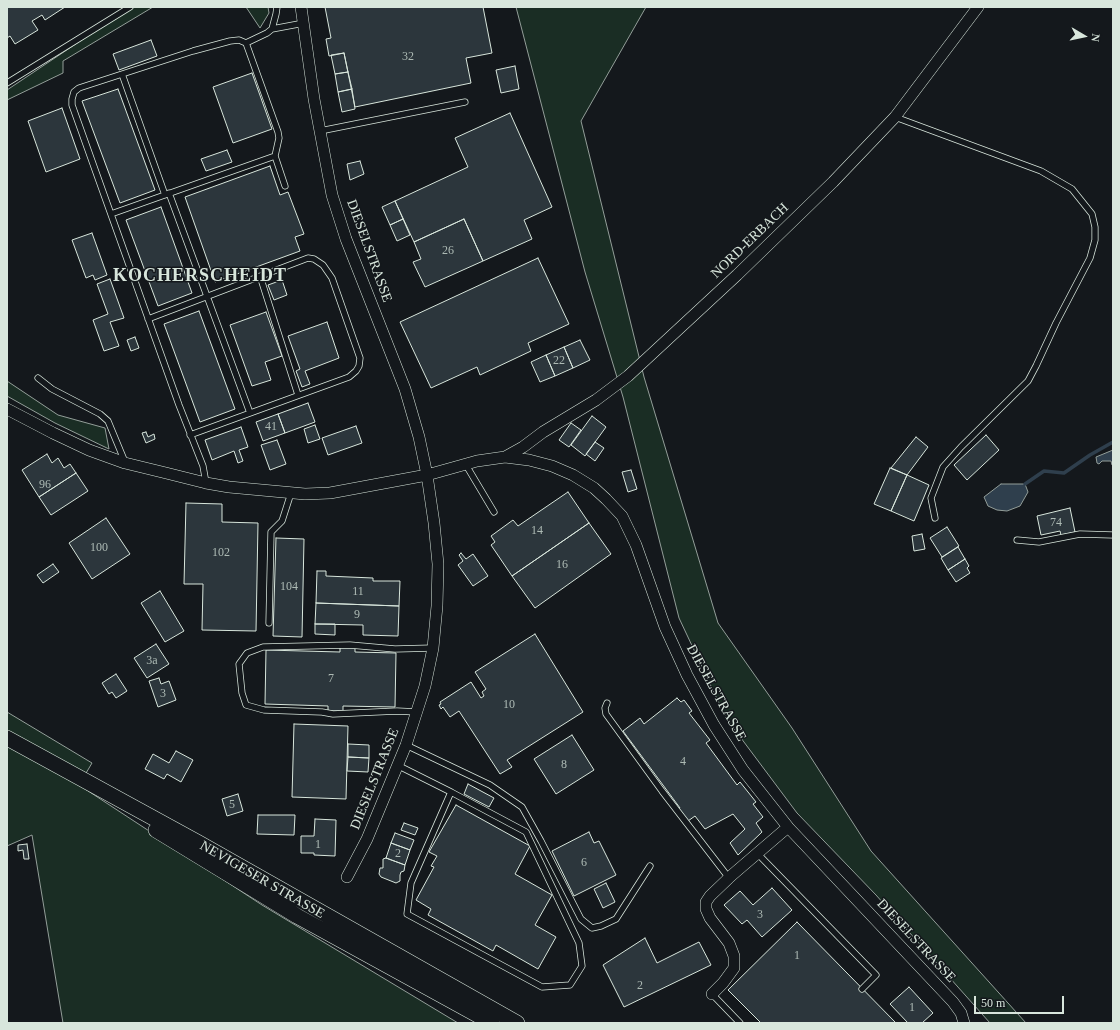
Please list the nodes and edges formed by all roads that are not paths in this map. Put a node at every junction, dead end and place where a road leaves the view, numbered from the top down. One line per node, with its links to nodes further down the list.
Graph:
1 (130, 7): 9 (lane)
2 (277, 7): 6 (lane)
3 (302, 7): 5 (street, DIESELSTRASSE)
4 (978, 7): 11 (street, NORD-ERBACH)
5 (304, 23): 6 (lane); 12 (street, DIESELSTRASSE)
6 (272, 29): 7 (lane)
7 (246, 43): 8 (lane); 13 (lane)
8 (122, 74): 15 (lane); 16 (lane)
9 (7, 83)
10 (465, 102): 12 (lane)
11 (895, 117): 25 (street, NORD-ERBACH); 32 (lane)
12 (320, 131): 28 (street, DIESELSTRASSE)
13 (275, 156): 14 (lane); 15 (lane)
14 (285, 186)
15 (167, 194): 16 (lane); 18 (lane)
16 (111, 214): 19 (lane)
17 (260, 276): 18 (lane); 21 (lane); 21 (lane)
18 (207, 296): 19 (lane); 23 (lane)
19 (148, 319): 24 (lane)
20 (38, 378): 26 (lane)
21 (298, 395): 23 (lane)
22 (7, 409): 26 (street, DIESELSTRASSE)
23 (250, 413): 24 (lane)
24 (190, 435): 29 (lane)
25 (505, 457): 27 (street, DIESELSTRASSE); 43 (street, DIESELSTRASSE)
26 (125, 463): 29 (street, DIESELSTRASSE)
27 (466, 465): 28 (street, DIESELSTRASSE); 31 (lane)
28 (427, 476): 30 (street, DIESELSTRASSE); 36 (street, DIESELSTRASSE)
29 (206, 483): 30 (street, DIESELSTRASSE)
30 (291, 493): 35 (lane)
31 (494, 512)
32 (935, 518)
33 (1113, 535): 34 (lane)
34 (1017, 540)
35 (269, 623)
36 (434, 648): 38 (street, DIESELSTRASSE); 38 (lane)
37 (607, 703): 47 (lane)
38 (417, 712): 40 (street, DIESELSTRASSE)
39 (7, 738): 50 (main road, NEVIGESER STRASSE); 51 (main road, NEVIGESER STRASSE)
40 (406, 745): 41 (street, DIESELSTRASSE); 45 (lane)
41 (397, 766): 42 (lane); 46 (street, DIESELSTRASSE)
42 (451, 792): 42 (lane)
43 (788, 827): 44 (street); 53 (street, DIESELSTRASSE)
44 (757, 853): 47 (street); 48 (lane)
45 (650, 866)
46 (347, 877)
47 (729, 878): 49 (street)
48 (862, 989)
49 (712, 994): 52 (lane)
50 (492, 1023)
51 (517, 1023)
52 (740, 1023)
53 (964, 1023)

